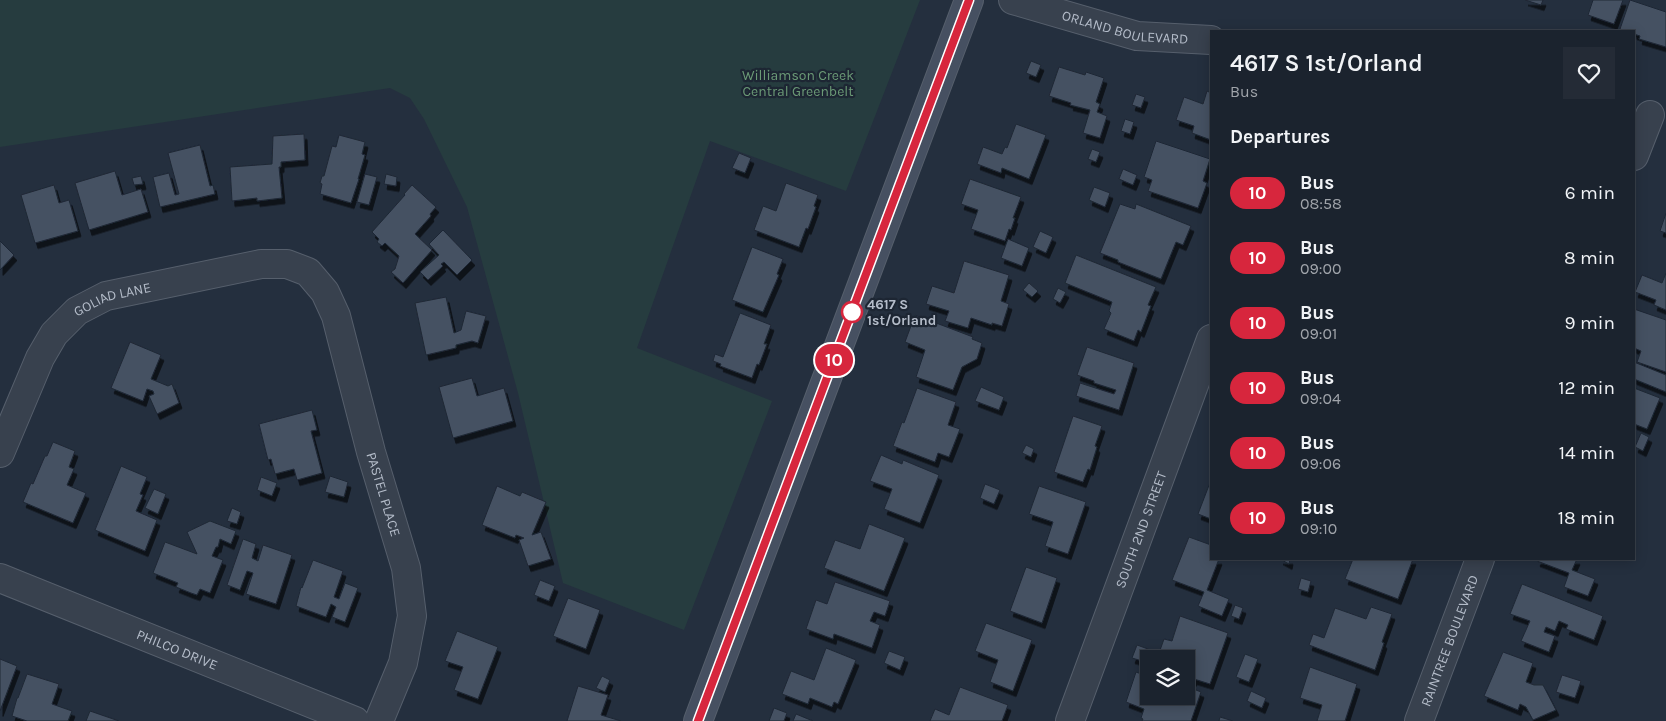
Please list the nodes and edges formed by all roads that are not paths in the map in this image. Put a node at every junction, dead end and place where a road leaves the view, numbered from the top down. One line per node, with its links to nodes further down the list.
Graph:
1 (970, 0): 13 (main road)
2 (1013, 0): 3 (street, ORLAND BOULEVARD)
3 (1210, 40)
4 (1650, 115): 5 (street)
5 (1635, 153)
6 (308, 272): 8 (street, GOLIAD LANE); 12 (street, PASTEL PLACE)
7 (1210, 342): 14 (street, SOUTH 2ND STREET)
8 (0, 454)
9 (1480, 560): 15 (street, RAINTREE BOULEVARD)
10 (0, 578): 11 (street, PHILCO DRIVE)
11 (355, 721)
12 (379, 721)
13 (698, 721)
14 (1070, 721)
15 (1418, 721)

